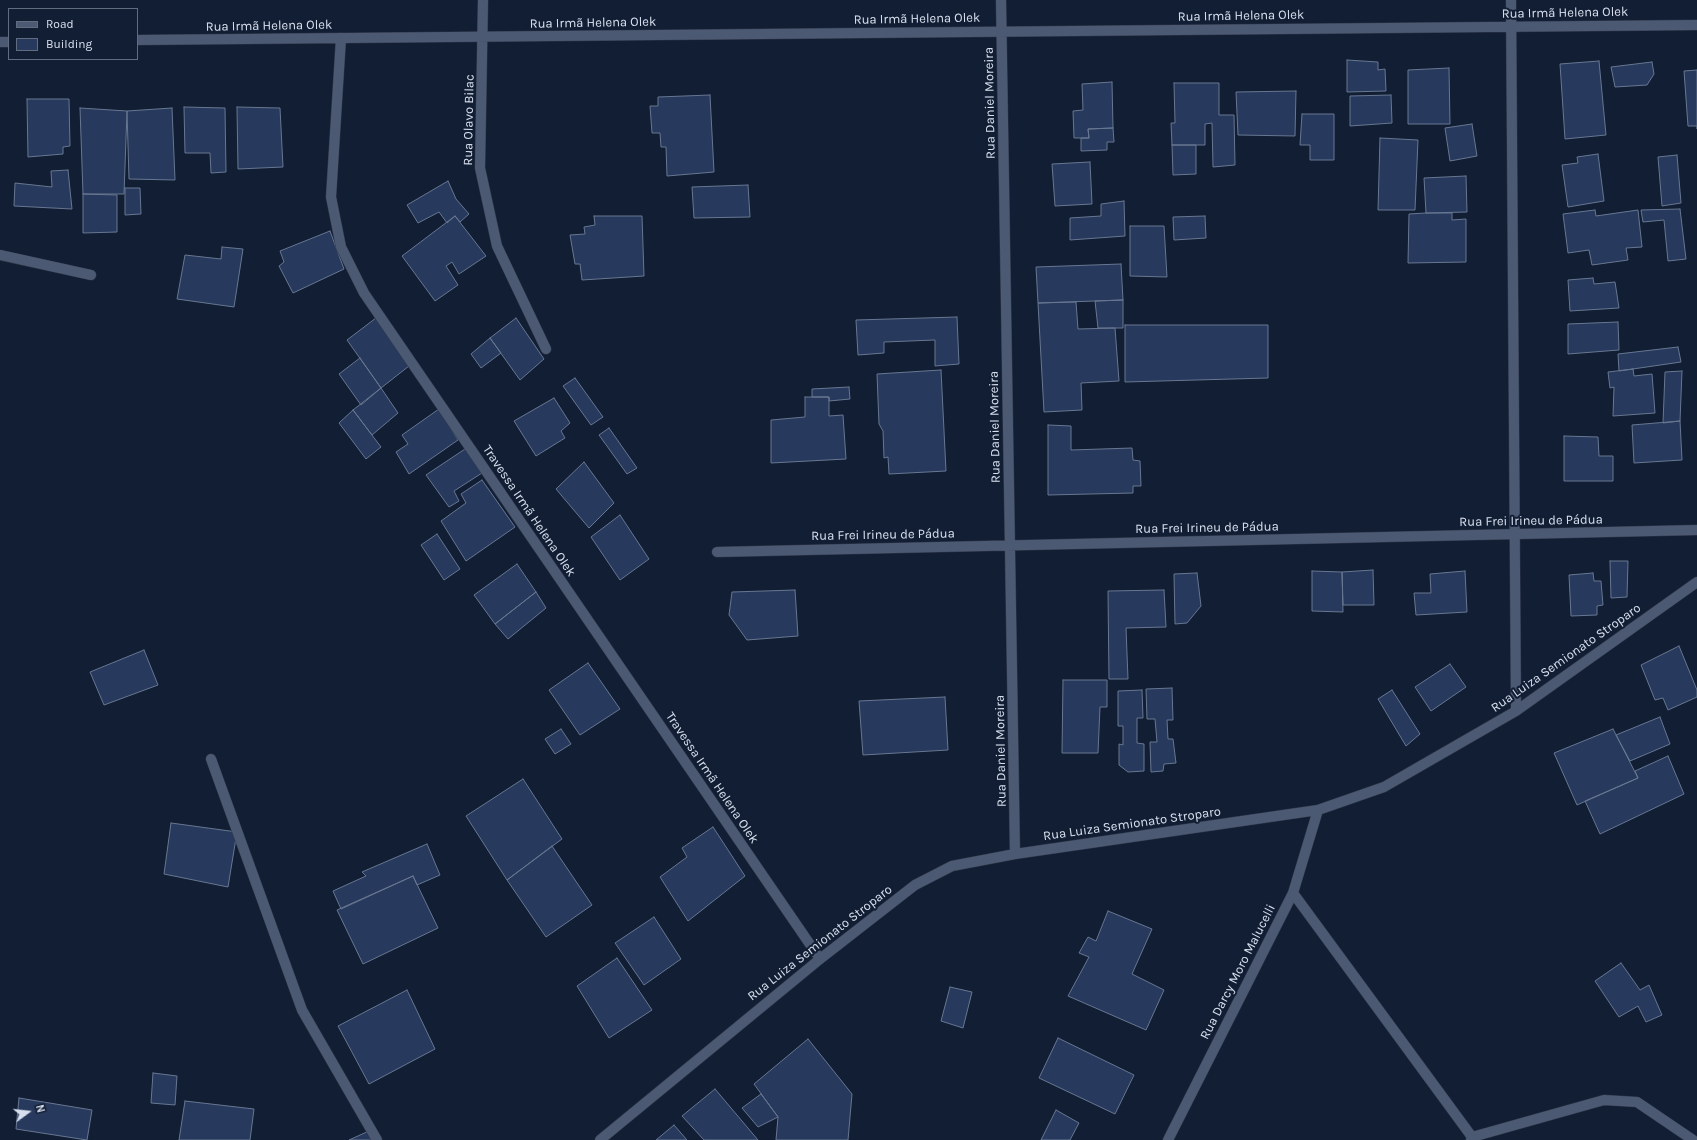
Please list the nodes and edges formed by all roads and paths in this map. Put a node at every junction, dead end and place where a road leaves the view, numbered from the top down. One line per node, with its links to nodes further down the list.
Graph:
1 (483, 0): 7 (street, Rua Olavo Bilac)
2 (1001, 0): 6 (street, Rua Daniel Moreira)
3 (1511, 0): 5 (street)
4 (1697, 25): 5 (street, Rua Irmã Helena Olek)
5 (1512, 27): 6 (street, Rua Irmã Helena Olek); 14 (street)
6 (1002, 32): 7 (street, Rua Irmã Helena Olek); 15 (street, Rua Daniel Moreira)
7 (483, 37): 8 (street, Rua Irmã Helena Olek); 12 (street, Rua Olavo Bilac)
8 (341, 38): 9 (street, Rua Irmã Helena Olek); 23 (street, Travessa Irmã Helena Olek)
9 (138, 40)
10 (0, 255): 11 (street)
11 (91, 275)
12 (546, 349)
13 (1697, 530): 14 (street, Rua Frei Irineu de Pádua)
14 (1515, 534): 15 (street, Rua Frei Irineu de Pádua); 18 (street)
15 (1010, 545): 16 (street, Rua Frei Irineu de Pádua); 21 (street, Rua Daniel Moreira)
16 (717, 552)
17 (1697, 582): 18 (street, Rua Luiza Semionato Stroparo)
18 (1516, 712): 20 (street, Rua Luiza Semionato Stroparo)
19 (211, 759): 25 (street)
20 (1318, 810): 21 (street, Rua Luiza Semionato Stroparo); 22 (street, Rua Darcy Moro Malucelli)
21 (1015, 854): 23 (street, Rua Luiza Semionato Stroparo)
22 (1293, 893): 24 (street); 27 (street, Rua Darcy Moro Malucelli)
23 (820, 959): 26 (street, Rua Luiza Semionato Stroparo)
24 (1472, 1139): 28 (street)
25 (378, 1140)
26 (600, 1140)
27 (1168, 1140)
28 (1693, 1140)

